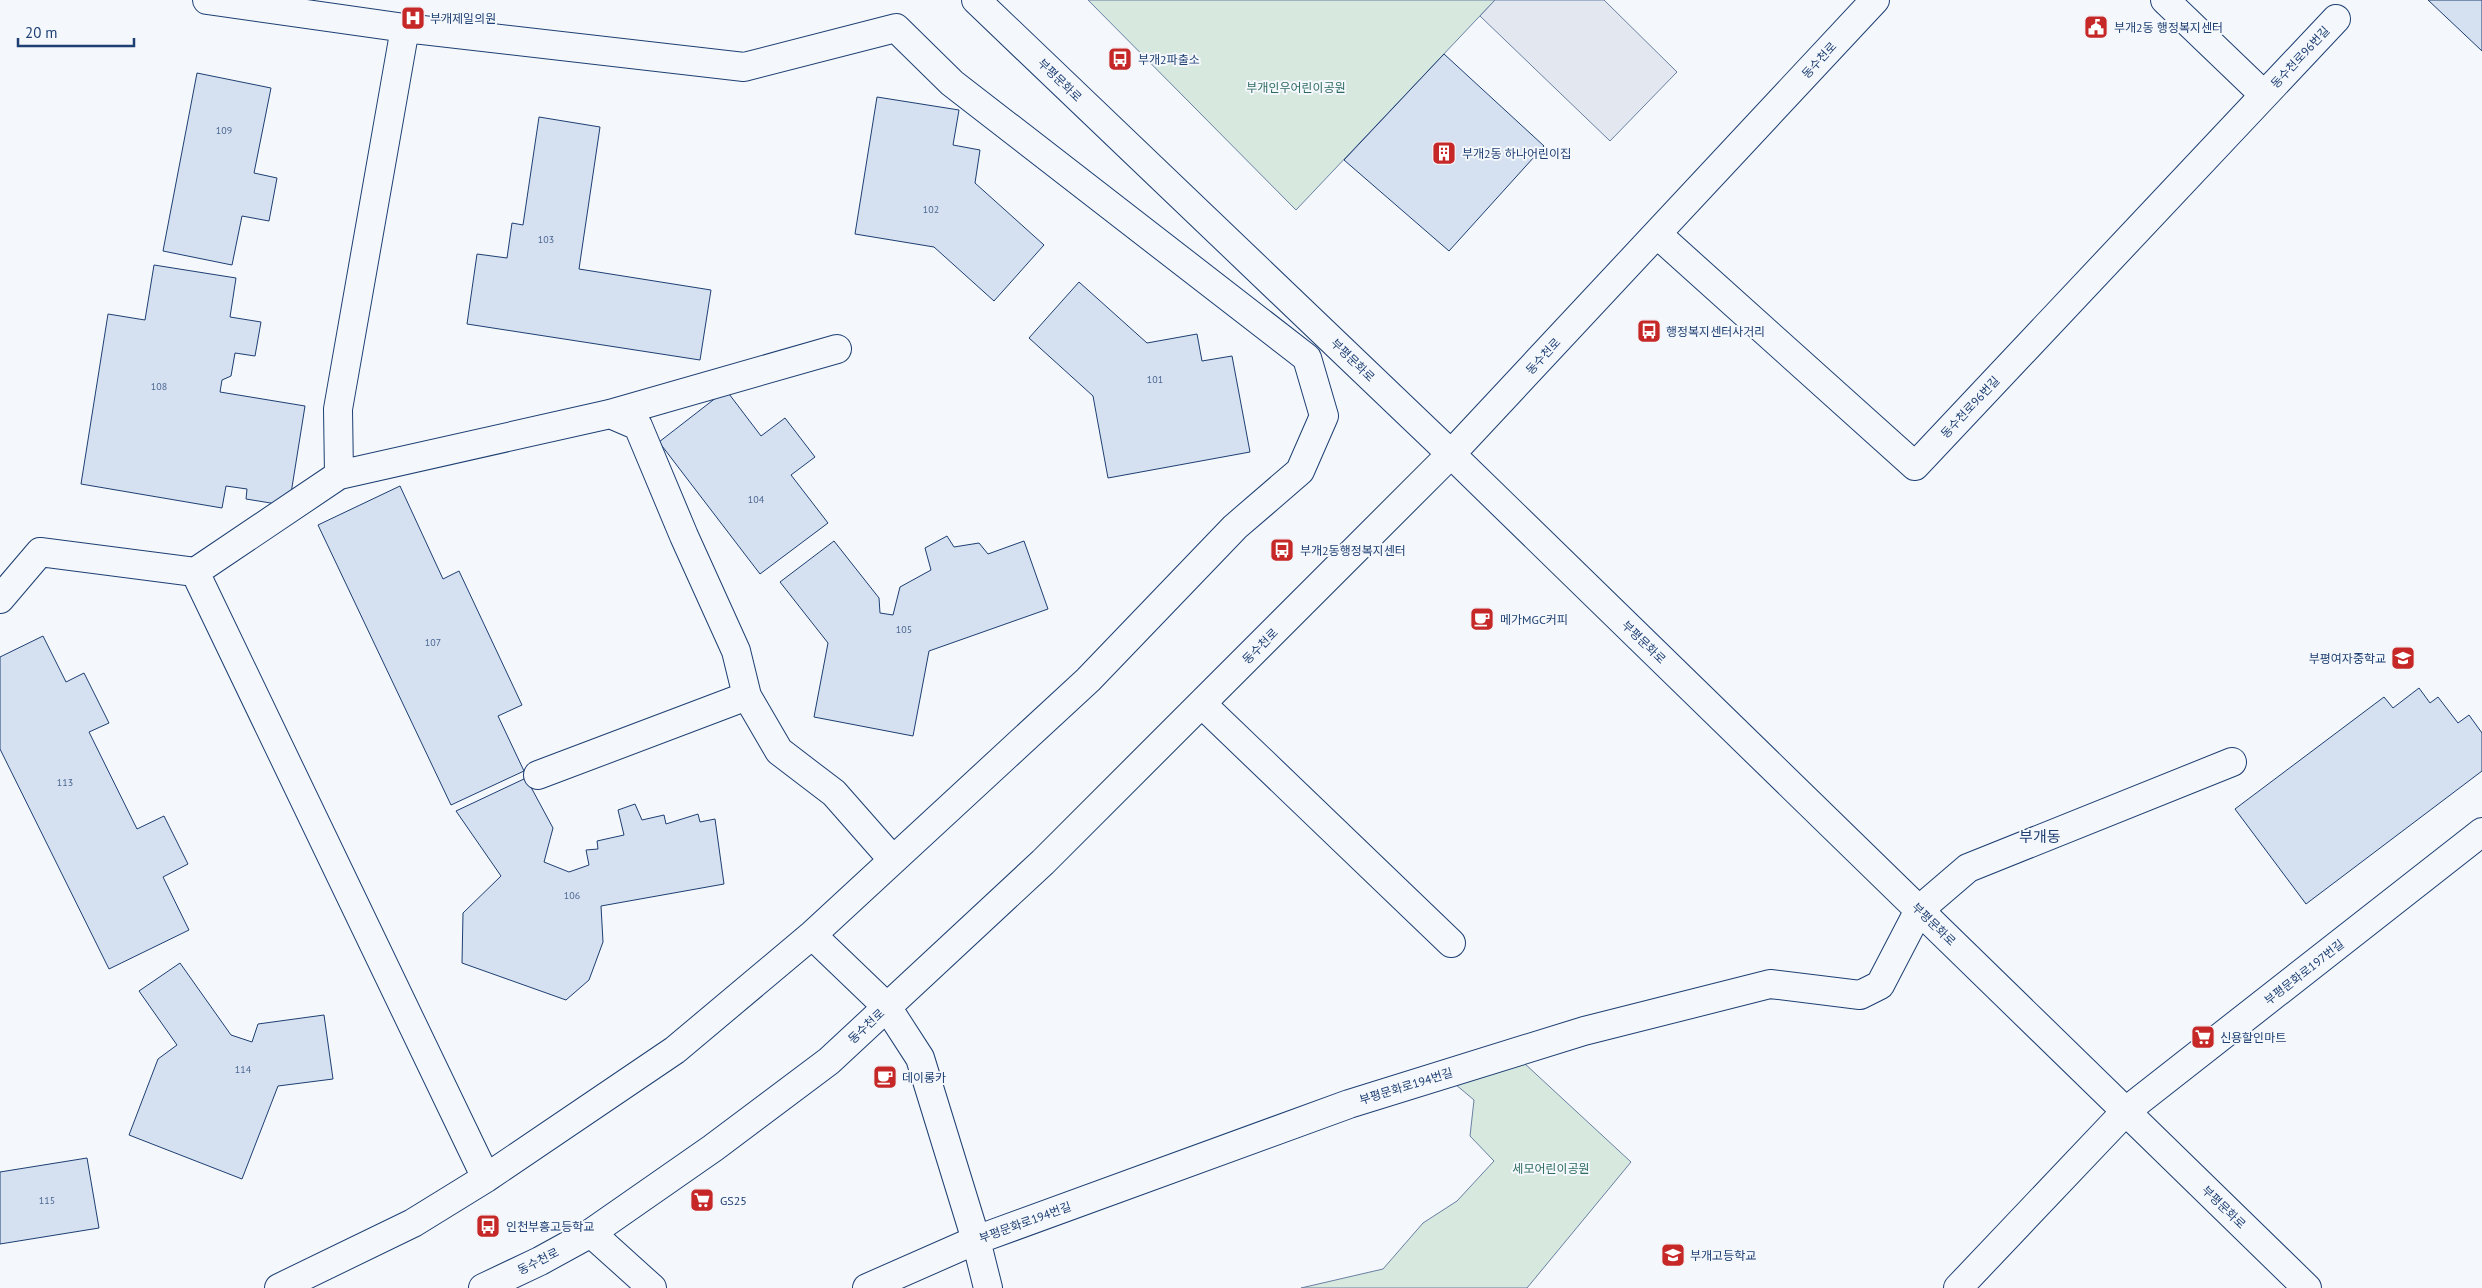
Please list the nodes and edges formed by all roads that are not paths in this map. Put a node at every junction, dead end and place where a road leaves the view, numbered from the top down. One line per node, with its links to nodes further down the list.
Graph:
1 (207, 0): 6 (street)
2 (976, 0): 11 (street, 부평문화로)
3 (1875, 0): 8 (street, 동수천로)
4 (2165, 0): 7 (street, 동수천로96번길)
5 (2336, 19): 7 (street, 동수천로96번길)
6 (405, 28): 12 (street); 20 (street)
7 (2264, 95): 8 (street, 동수천로96번길)
8 (1657, 234): 11 (street, 동수천로)
9 (837, 349): 10 (street)
10 (610, 414): 12 (street); 15 (street)
11 (1451, 454): 16 (street, 동수천로); 21 (street, 부평문화로)
12 (339, 475): 13 (street)
13 (195, 572): 14 (street); 26 (street)
14 (0, 598)
15 (747, 696): 18 (street); 20 (street)
16 (1202, 704): 23 (street); 24 (street, 동수천로)
17 (2232, 762): 21 (street)
18 (538, 775)
19 (2482, 832): 25 (street, 부평문화로197번길)
20 (893, 860): 22 (street)
21 (1920, 910): 25 (street, 부평문화로); 28 (street, 부평문화로194번길)
22 (812, 935): 24 (street); 26 (street)
23 (1451, 944)
24 (887, 1007): 27 (street, 동수천로); 28 (street)
25 (2126, 1111): 34 (street, 부평문화로197번길); 35 (street, 부평문화로)
26 (486, 1178): 29 (street)
27 (591, 1232): 30 (street, 동수천로); 31 (street)
28 (976, 1240): 32 (street, 부평문화로194번길); 33 (street)
29 (279, 1288)
30 (483, 1288)
31 (652, 1288)
32 (868, 1288)
33 (988, 1288)
34 (1958, 1288)
35 (2307, 1288)

